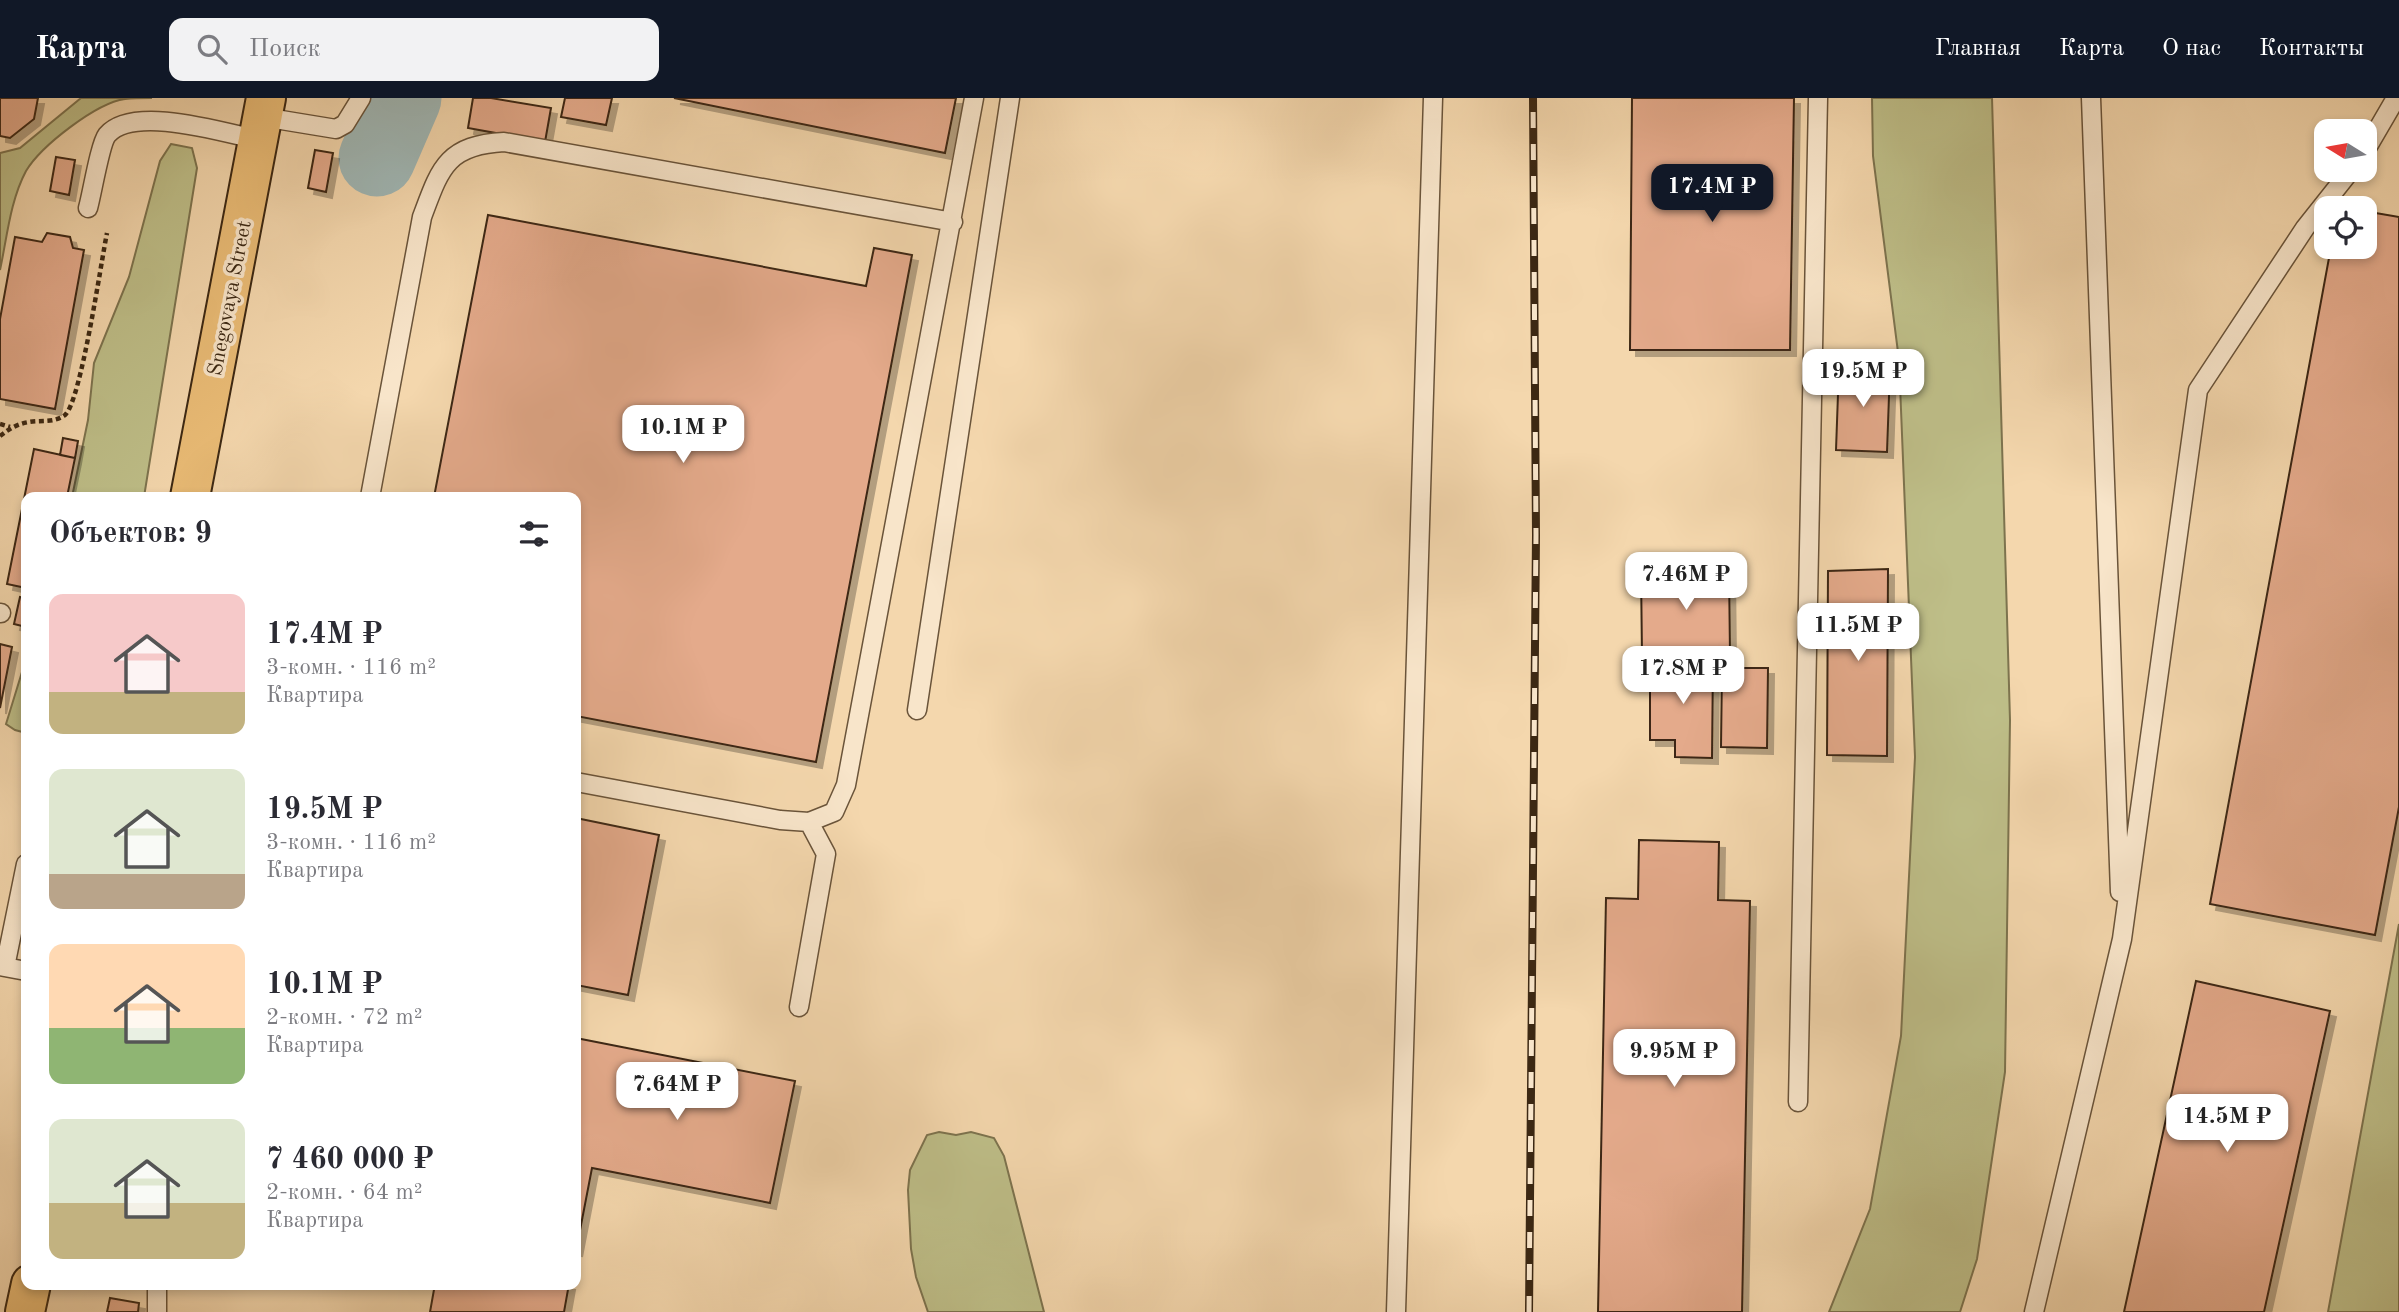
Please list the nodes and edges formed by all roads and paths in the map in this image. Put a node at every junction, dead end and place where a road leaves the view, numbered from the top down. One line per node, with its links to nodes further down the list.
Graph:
1 (361, 98): 8 (lane)
2 (974, 98): 12 (lane)
3 (1010, 98): 19 (lane)
4 (1433, 98): 32 (lane)
5 (1818, 98): 27 (lane)
6 (2091, 98): 23 (lane)
7 (2396, 98): 9 (lane)
8 (263, 118): 11 (lane); 17 (main road, Snegovaya Street)
9 (2377, 131)
10 (2341, 182): 23 (lane)
11 (89, 208)
12 (953, 222): 18 (lane); 21 (lane)
13 (108, 224): 15 (path)
14 (0, 424): 15 (path)
15 (11, 428): 16 (path)
16 (0, 436)
17 (191, 492)
18 (371, 492)
19 (917, 710)
20 (581, 783): 21 (lane)
21 (809, 822): 26 (lane)
22 (21, 886): 24 (lane)
23 (2122, 939): 33 (lane)
24 (3, 966): 25 (lane)
25 (21, 970)
26 (799, 1007)
27 (1798, 1102)
28 (30, 1290): 30 (main road)
29 (157, 1290): 31 (lane)
30 (25, 1312)
31 (157, 1312)
32 (1396, 1312)
33 (2034, 1312)

